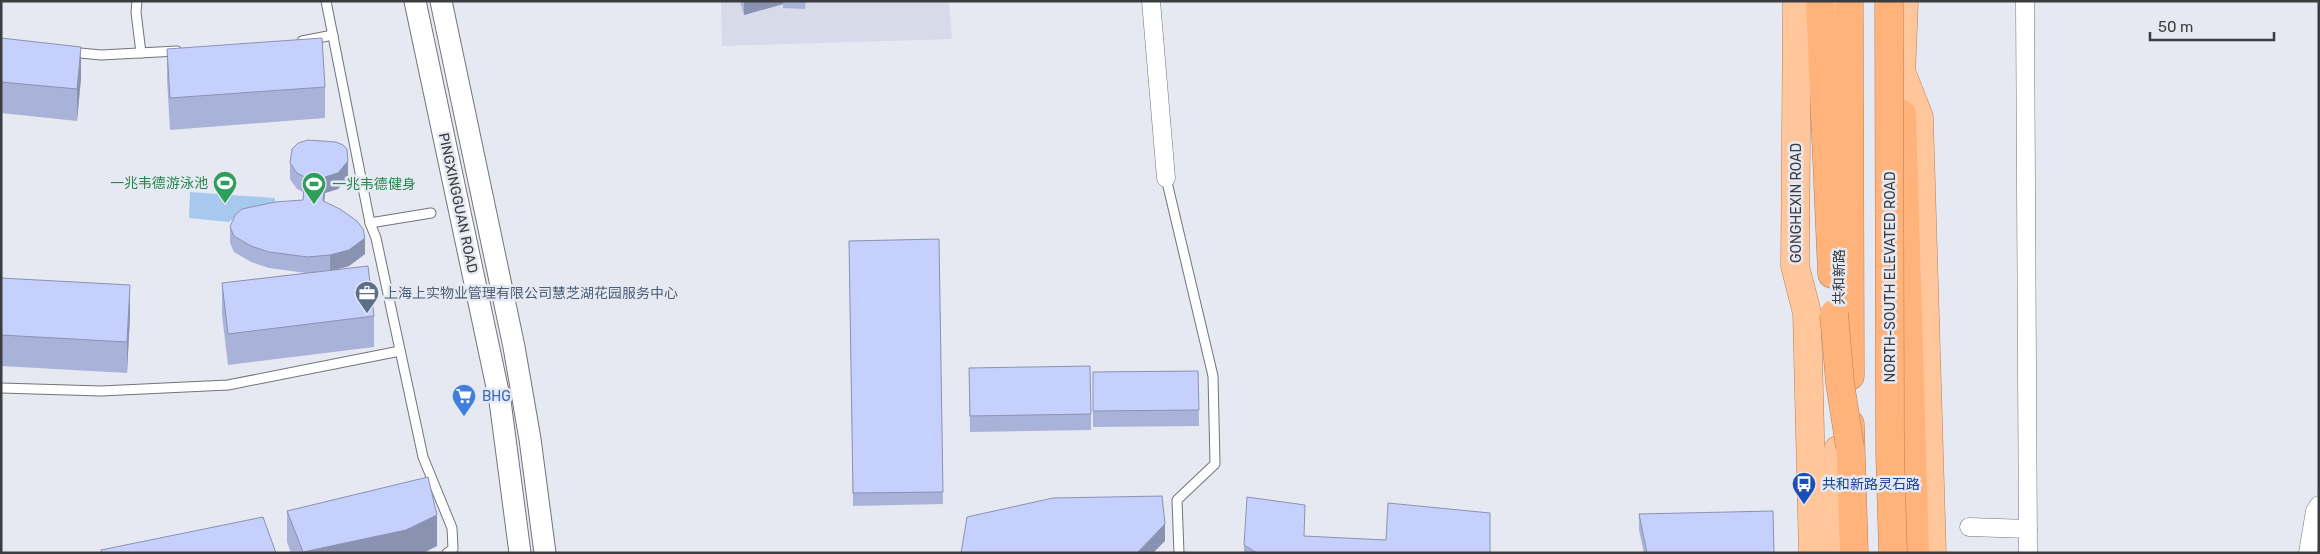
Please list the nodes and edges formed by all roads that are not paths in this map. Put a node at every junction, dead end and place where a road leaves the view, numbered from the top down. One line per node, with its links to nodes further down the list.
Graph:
1 (137, 1): 17 (lane)
2 (326, 1): 13 (lane)
3 (415, 1): 33 (street, PINGXINGGUAN ROAD)
4 (441, 1): 34 (street, PINGXINGGUAN ROAD)
5 (1151, 1): 19 (street)
6 (1797, 1): 22 (main road, GONGHEXIN ROAD)
7 (1820, 1): 26 (highway, bridge)
8 (1835, 1): 24 (main road, 共和新路)
9 (1849, 1): 26 (highway, bridge)
10 (1889, 1): 39 (highway, NORTH-SOUTH ELEVATED ROAD, bridge)
11 (1904, 1): 18 (main road)
12 (2025, 1): 31 (street)
13 (333, 35): 14 (lane); 21 (lane)
14 (290, 43)
15 (187, 51): 17 (lane)
16 (64, 52): 17 (lane)
17 (141, 53)
18 (1902, 74): 40 (main road); 41 (highway); 42 (main road)
19 (1166, 178): 35 (lane)
20 (432, 212): 21 (lane)
21 (370, 223): 23 (lane)
22 (1807, 313): 24 (main road); 29 (main road, GONGHEXIN ROAD)
23 (400, 351): 25 (lane); 32 (lane)
24 (1839, 356): 27 (main road, 共和新路)
25 (1, 388)
26 (1850, 447): 38 (highway)
27 (1838, 477): 29 (main road); 37 (main road, 共和新路)
28 (2319, 505): 44 (street)
29 (1812, 520): 36 (main road, GONGHEXIN ROAD)
30 (1970, 527): 31 (street)
31 (2028, 529): 43 (street)
32 (447, 553)
33 (520, 553)
34 (545, 553)
35 (1179, 553)
36 (1813, 553)
37 (1840, 553)
38 (1854, 553)
39 (1893, 553)
40 (1898, 553)
41 (1915, 553)
42 (1932, 553)
43 (2028, 553)
44 (2308, 553)

